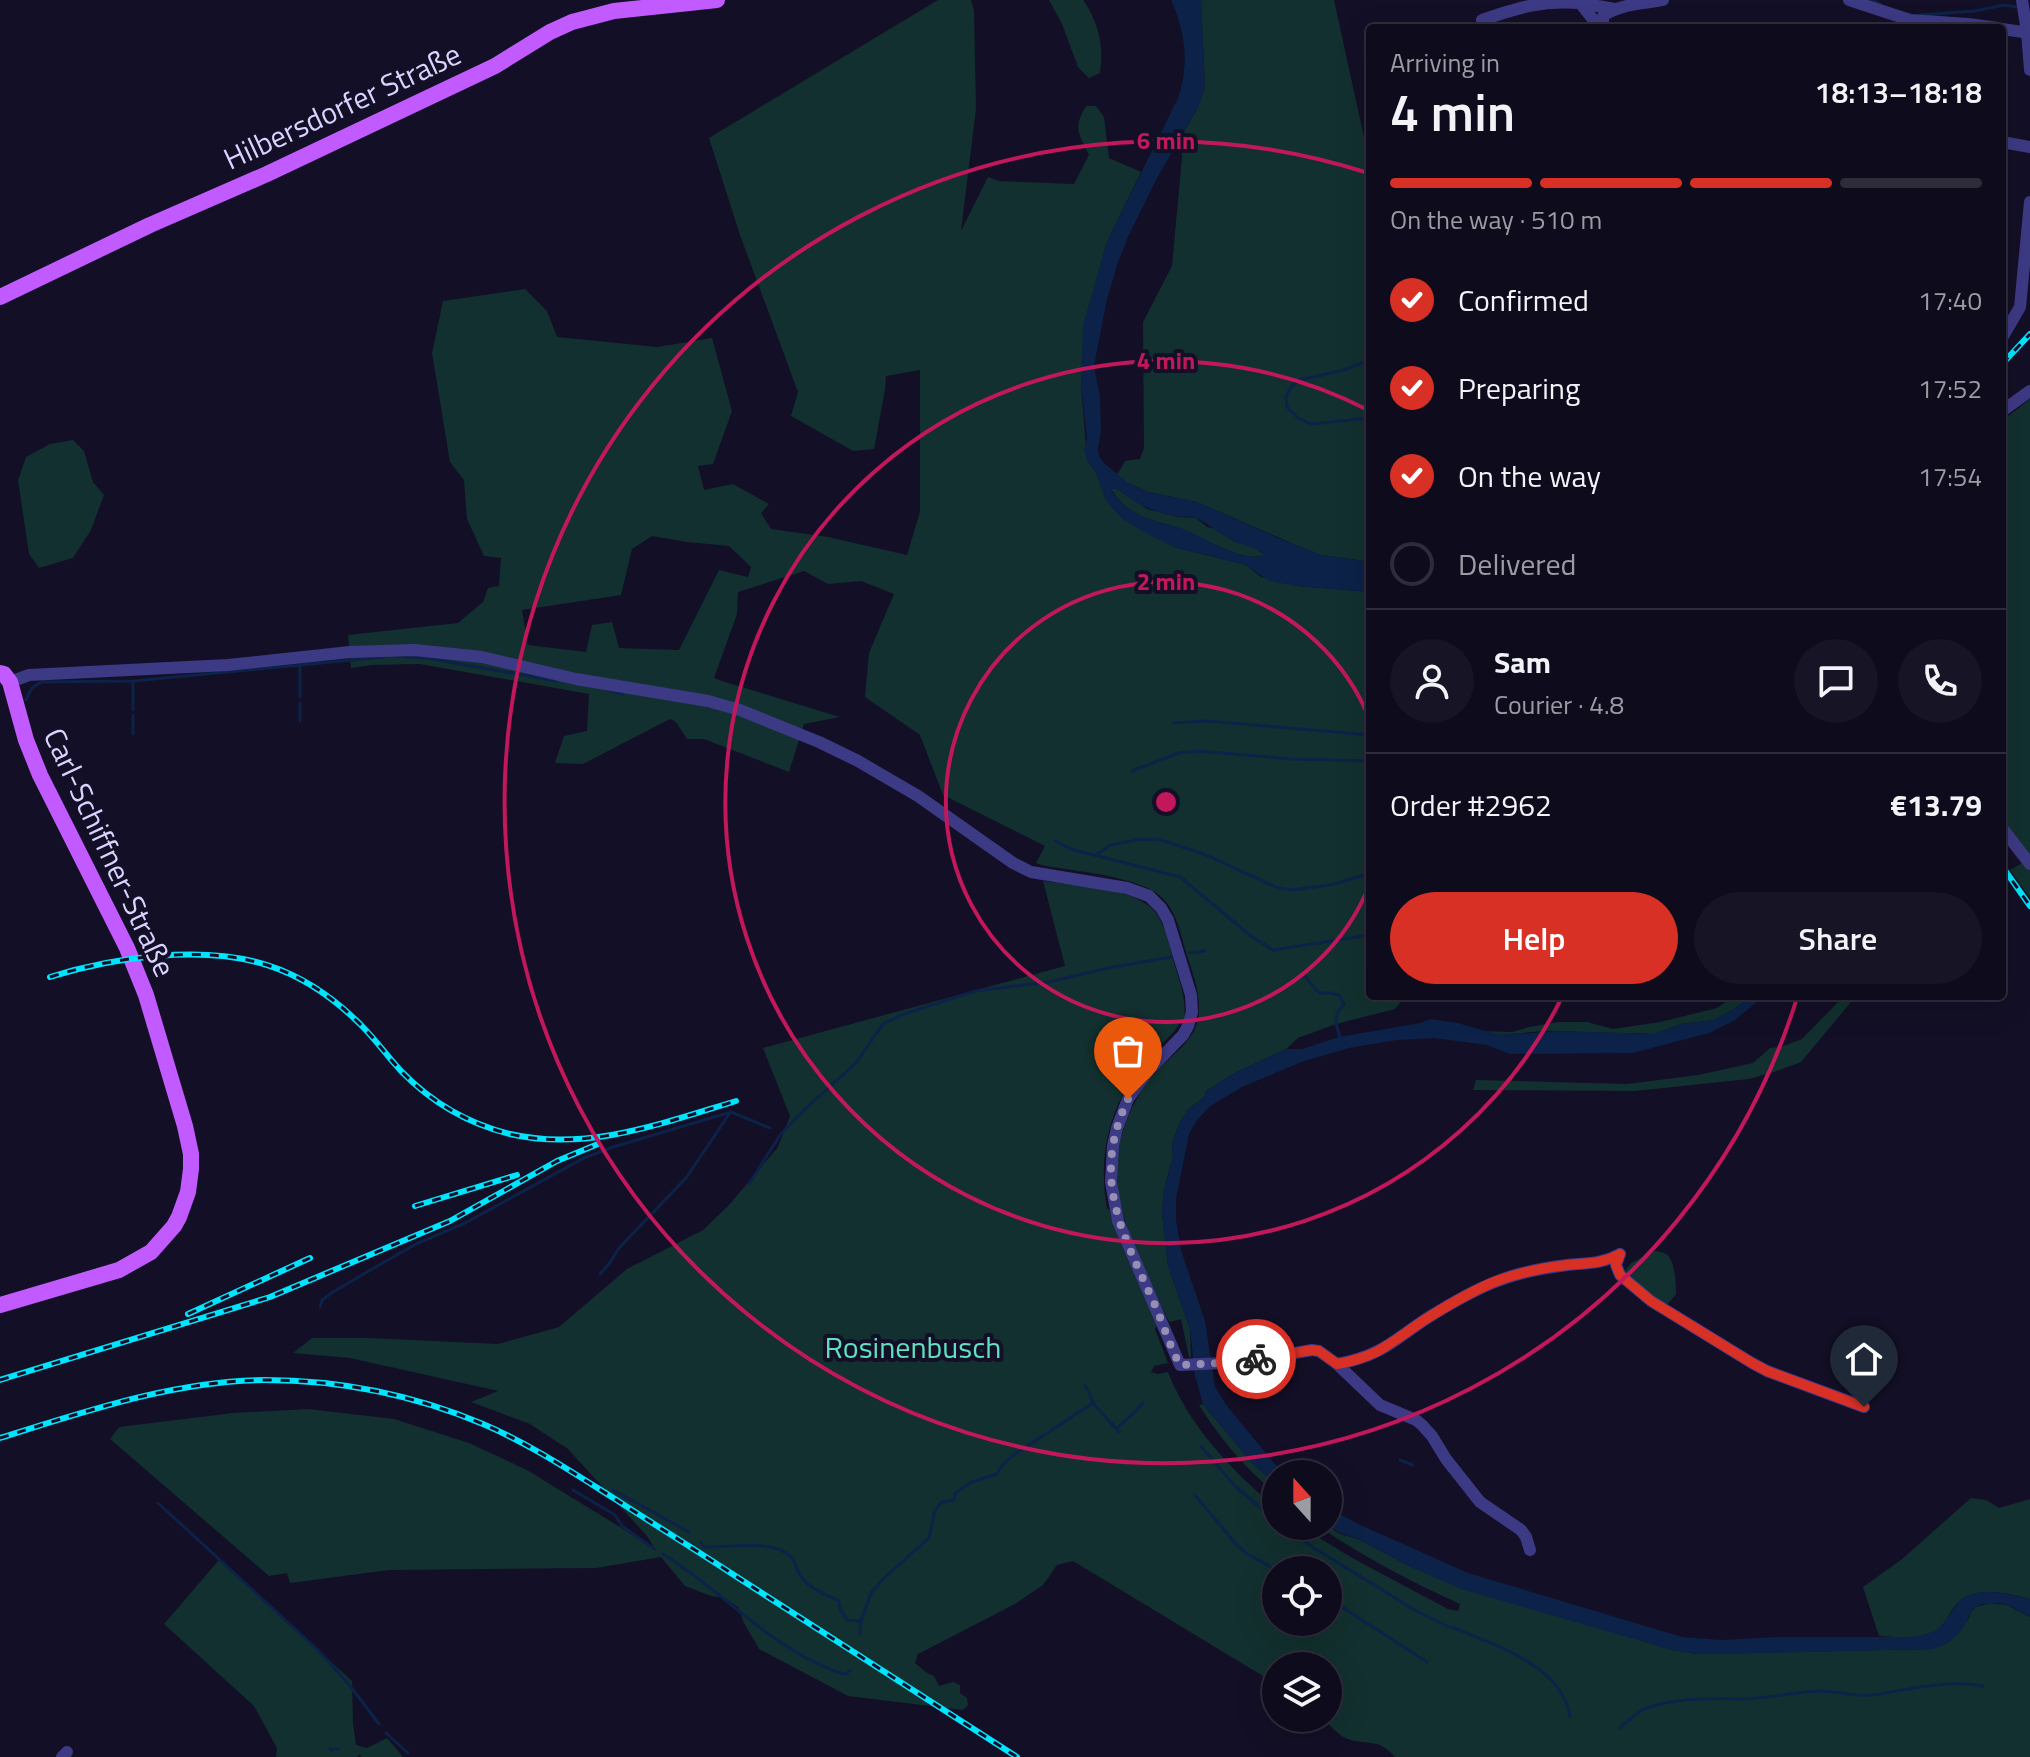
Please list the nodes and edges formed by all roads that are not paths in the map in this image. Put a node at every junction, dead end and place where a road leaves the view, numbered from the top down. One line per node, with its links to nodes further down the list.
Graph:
1 (717, 0): 17 (main road, Hilbersdorfer Straße)
2 (1663, 0): 6 (street)
3 (1849, 0): 10 (street)
4 (1580, 3): 6 (street); 7 (street); 8 (street)
5 (2023, 4): 12 (street)
6 (1615, 9): 9 (street)
7 (1484, 24)
8 (1598, 24)
9 (1602, 24)
10 (1968, 24)
11 (2006, 29): 12 (street)
12 (2029, 32): 13 (street)
13 (2030, 70)
14 (2006, 143): 15 (street)
15 (2030, 147)
16 (2030, 202): 18 (street)
17 (0, 297)
18 (2008, 315)
19 (2030, 391): 20 (street)
20 (2006, 408)
21 (5, 677): 24 (main road, Carl-Schiffner-Straße); 25 (street)
22 (2006, 833): 23 (street)
23 (2030, 864)
24 (0, 1305)
25 (1337, 1364): 26 (street); 27 (street)
26 (1864, 1407)
27 (1530, 1550)

